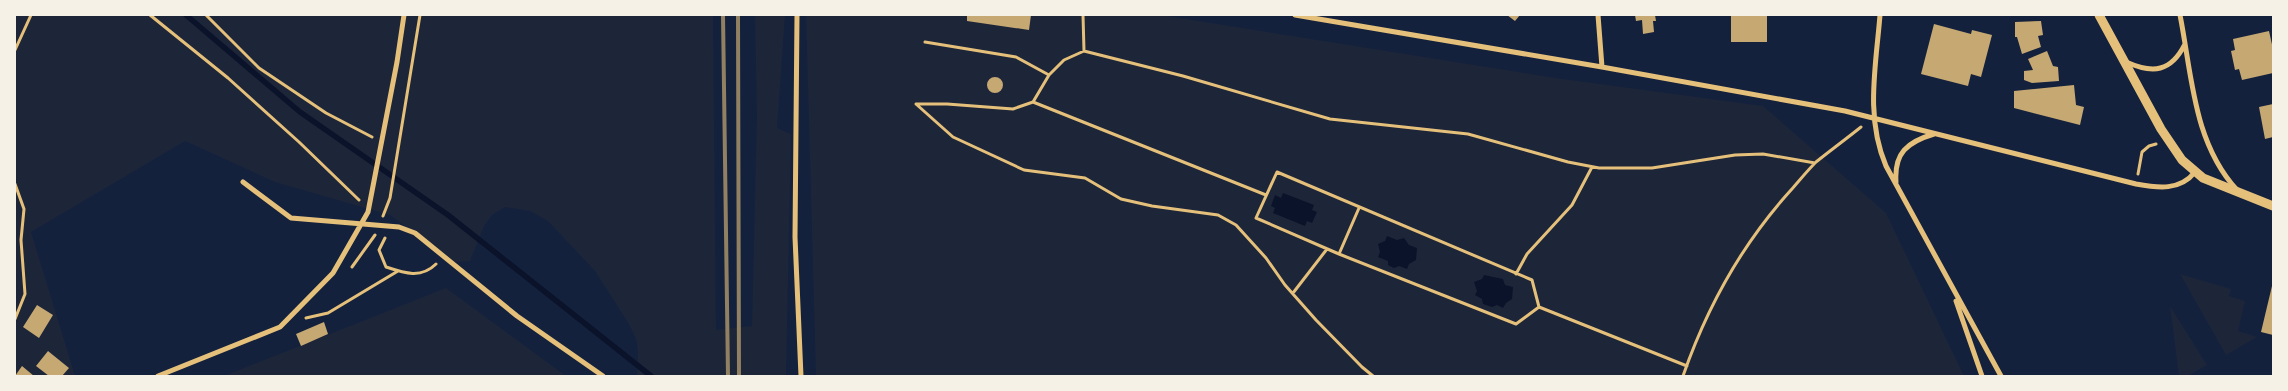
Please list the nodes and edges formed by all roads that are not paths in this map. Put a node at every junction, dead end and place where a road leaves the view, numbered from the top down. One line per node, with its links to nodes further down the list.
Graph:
1 (404, 15): 20 (street)
2 (797, 15): 22 (street)
3 (1295, 15): 8 (street)
4 (1598, 15): 11 (street)
5 (1880, 15): 12 (street)
6 (2099, 15): 10 (street)
7 (2180, 15): 9 (street)
8 (1328, 17): 11 (street)
9 (2185, 44): 10 (street); 17 (street)
10 (2124, 61): 14 (street)
11 (1602, 66): 12 (street)
12 (1874, 118): 13 (street); 16 (street)
13 (1936, 133): 14 (street); 16 (street)
14 (2195, 172): 17 (street)
15 (243, 182): 21 (street)
16 (1897, 185): 19 (street)
17 (2241, 194): 18 (street)
18 (2273, 206)
19 (1951, 287): 23 (street); 24 (street)
20 (158, 376)
21 (603, 376)
22 (802, 376)
23 (1982, 376)
24 (2001, 376)

